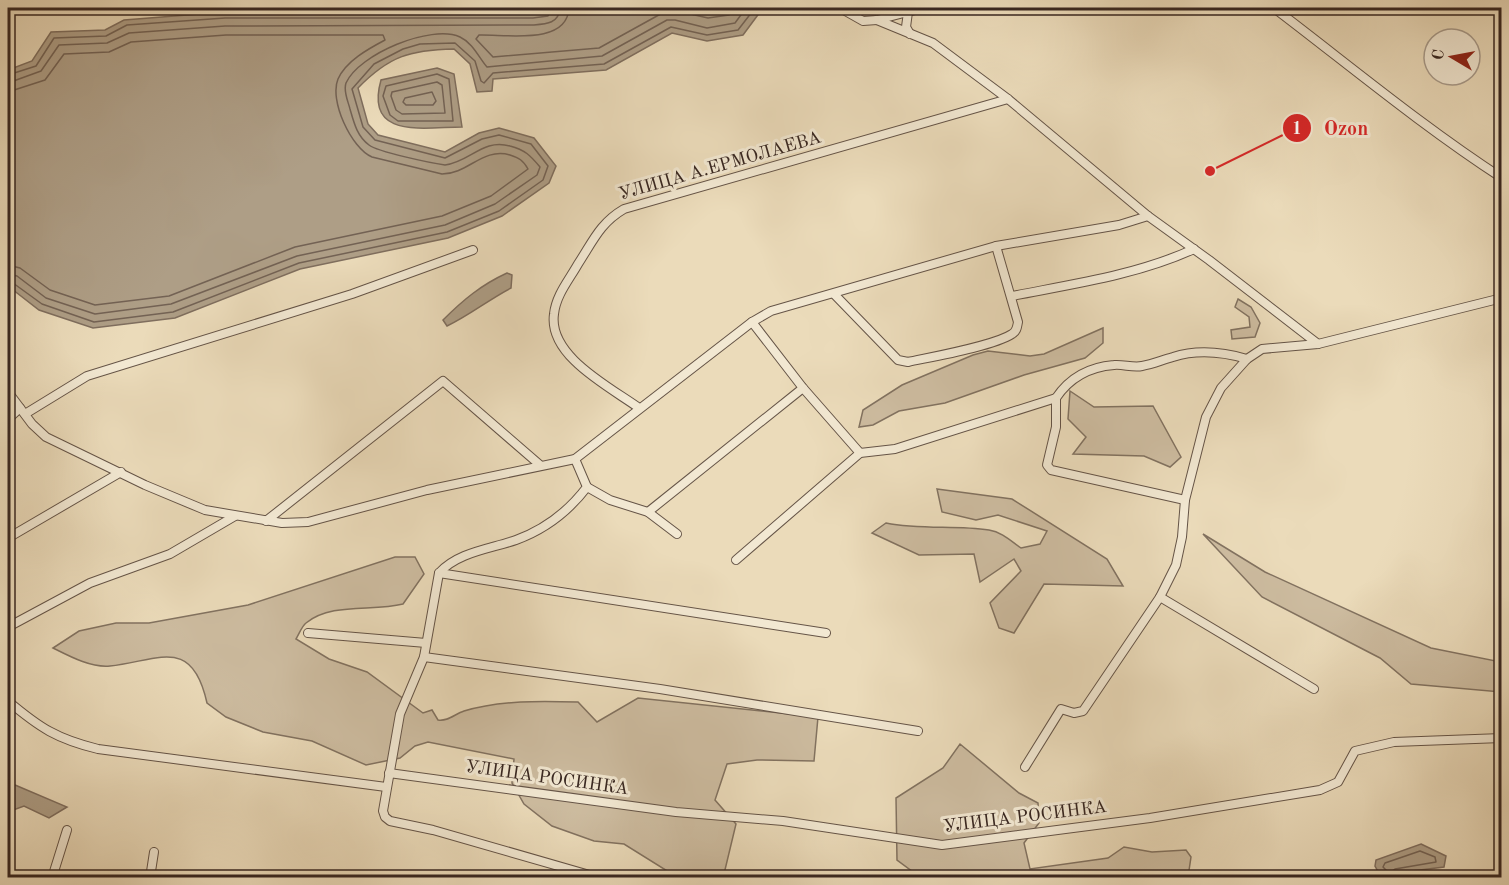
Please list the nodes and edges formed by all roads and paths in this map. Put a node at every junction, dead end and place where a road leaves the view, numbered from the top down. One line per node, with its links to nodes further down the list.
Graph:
1 (840, 8): 5 (street)
2 (922, 8): 4 (street)
3 (1274, 8): 8 (street)
4 (908, 12): 5 (street); 6 (street)
5 (877, 20): 6 (street)
6 (910, 34): 7 (street)
7 (1008, 99): 9 (street); 22 (street, УЛИЦА А.ЕРМОЛАЕВА)
8 (1502, 178)
9 (1148, 216): 10 (street); 11 (street)
10 (996, 246): 13 (street); 14 (street)
11 (1194, 249): 14 (street); 17 (street)
12 (473, 250): 23 (street)
13 (834, 294): 14 (street); 16 (street)
14 (1012, 296)
15 (1502, 298): 17 (street)
16 (752, 322): 19 (street); 22 (street)
17 (1318, 344): 18 (street)
18 (1247, 359): 21 (street); 30 (street)
19 (803, 388): 25 (street); 31 (street)
20 (8, 392): 23 (street)
21 (1056, 398): 25 (street); 30 (street)
22 (639, 408): 26 (street)
23 (22, 411): 24 (street); 28 (street)
24 (8, 419)
25 (860, 453): 36 (street)
26 (574, 459): 27 (street); 29 (street)
27 (540, 465): 33 (street); 33 (street)
28 (121, 472): 32 (street); 35 (street)
29 (587, 487): 31 (street); 37 (street)
30 (1185, 500): 38 (street)
31 (648, 512): 34 (street)
32 (235, 516): 33 (street); 39 (street)
33 (266, 521)
34 (677, 534)
35 (8, 538)
36 (736, 560)
37 (439, 573): 41 (street); 42 (street)
38 (1160, 597): 44 (street); 48 (street)
39 (8, 627)
40 (308, 633): 42 (street)
41 (826, 633)
42 (426, 643): 43 (street)
43 (424, 657): 46 (street); 49 (street)
44 (1314, 689)
45 (8, 701): 50 (street)
46 (918, 731)
47 (1502, 738): 49 (street, УЛИЦА РОСИНКА)
48 (1025, 767)
49 (388, 773): 50 (street)
50 (386, 787): 55 (street)
51 (67, 830): 53 (street)
52 (154, 852): 54 (street)
53 (52, 878)
54 (150, 878)
55 (600, 878)

